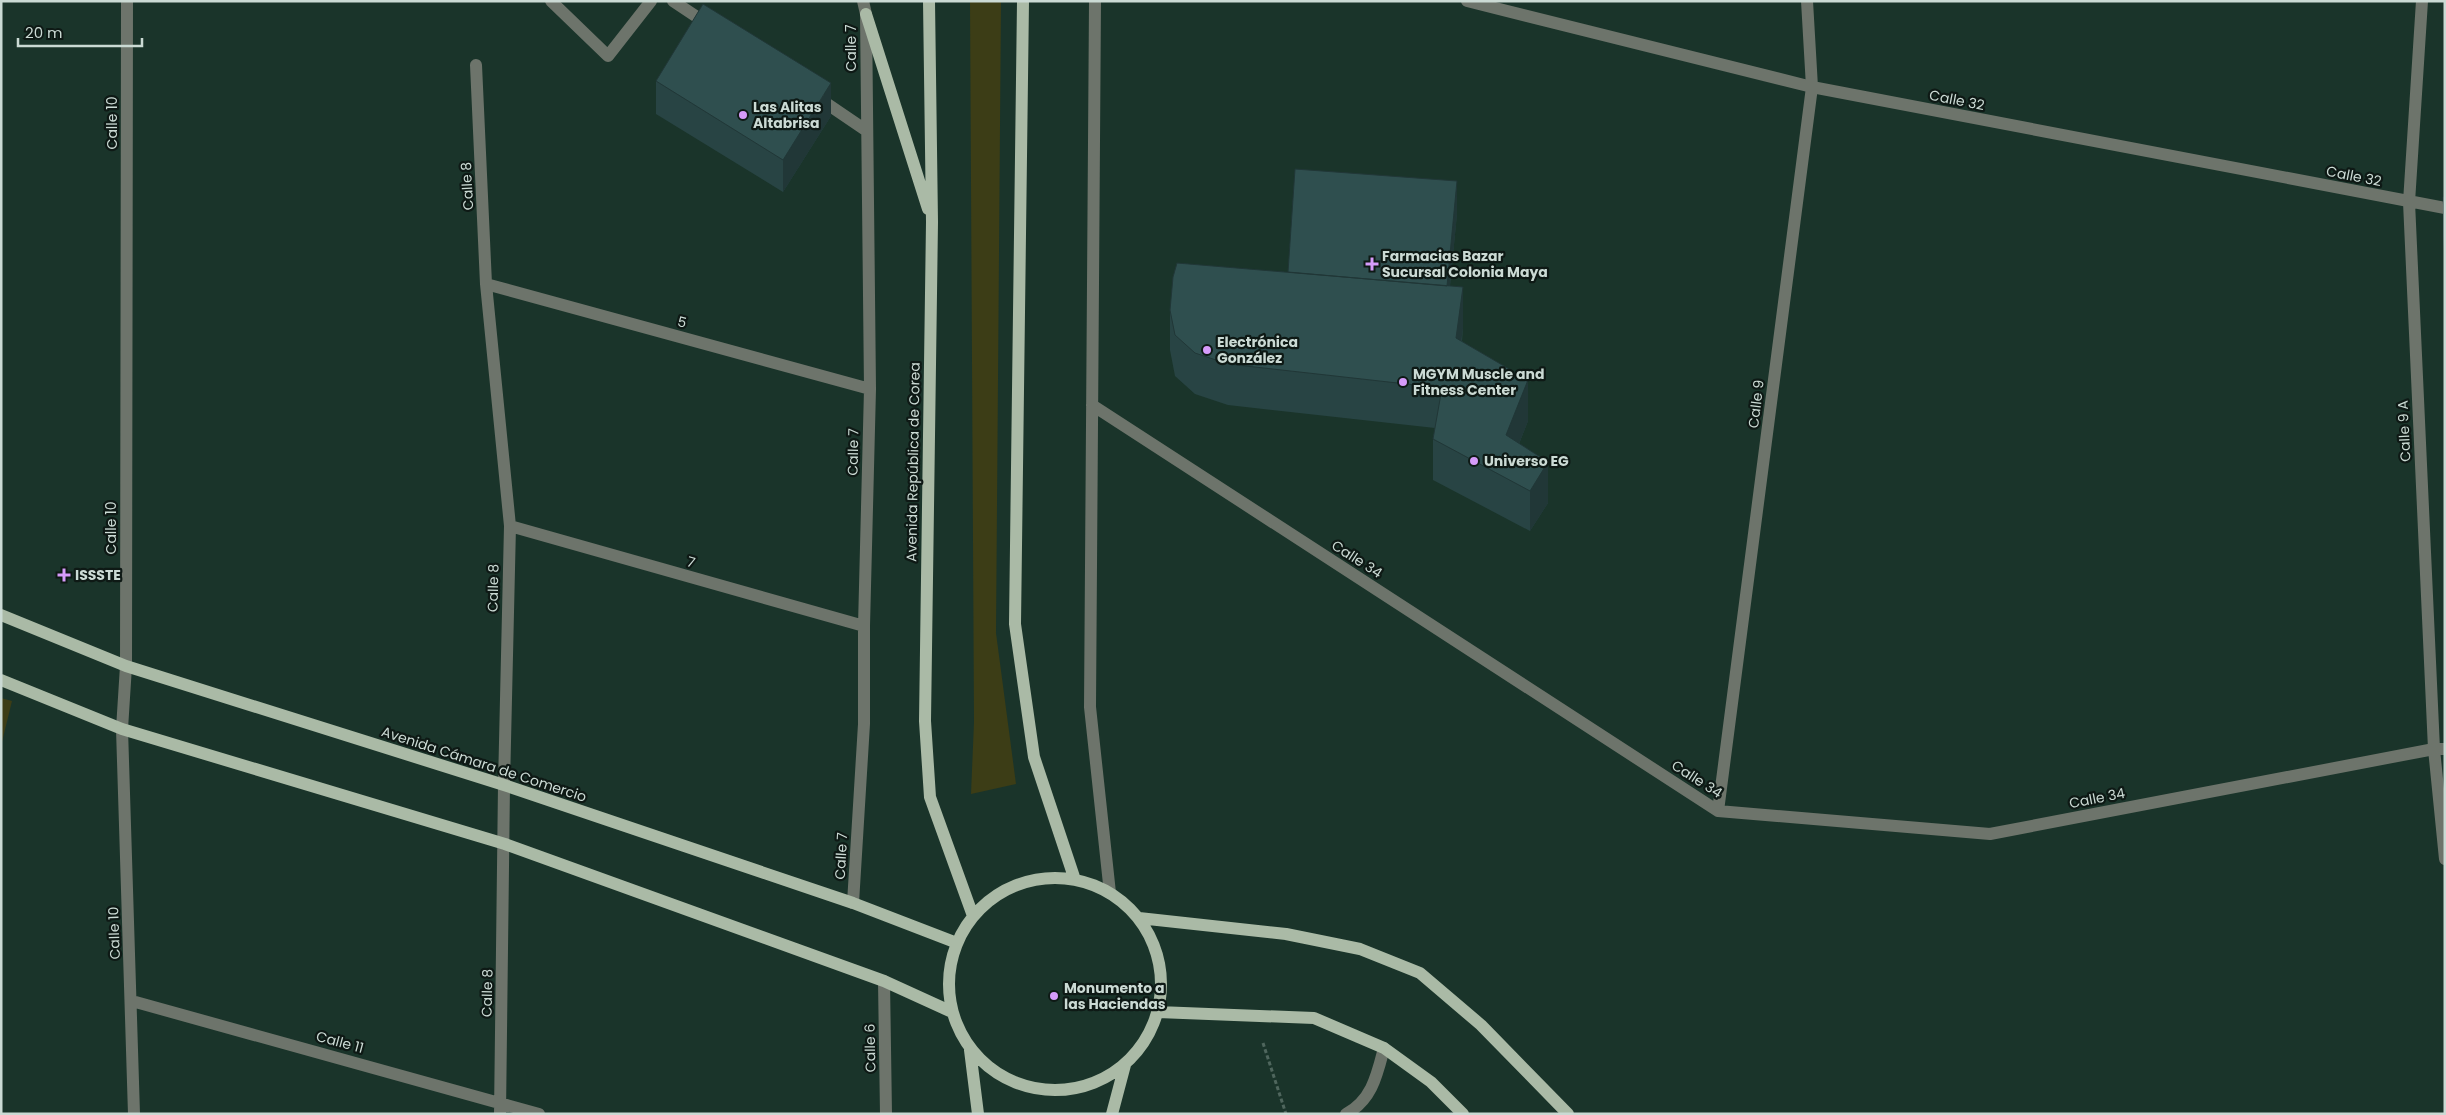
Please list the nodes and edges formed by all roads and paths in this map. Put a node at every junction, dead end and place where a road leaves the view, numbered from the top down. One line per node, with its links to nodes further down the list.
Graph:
1 (127, 1): 26 (street, Calle 10)
2 (551, 1): 3 (street)
3 (651, 1)
4 (673, 1): 12 (street)
5 (929, 1): 19 (main road, Avenida República de Corea)
6 (1023, 1): 34 (main road)
7 (1095, 1): 22 (street)
8 (1467, 1): 14 (street, Calle 32)
9 (1807, 1): 14 (street, Calle 9)
10 (2422, 1): 17 (street, Calle 9 A)
11 (864, 8): 16 (street, Calle 7); 19 (main road)
12 (722, 34)
13 (476, 65): 20 (street, Calle 8)
14 (1812, 87): 17 (street, Calle 32); 31 (street, Calle 9)
15 (802, 88): 16 (street)
16 (867, 131): 21 (street, Calle 7)
17 (2409, 202): 18 (street, Calle 32); 29 (street, Calle 9 A)
18 (2445, 208)
19 (932, 222): 37 (main road, Avenida República de Corea)
20 (486, 284): 21 (street, 5); 23 (street, Calle 8)
21 (870, 389): 25 (street, Calle 7)
22 (1092, 405): 31 (street, Calle 34); 35 (street)
23 (510, 526): 25 (street, 7); 30 (street, Calle 8)
24 (1, 615): 26 (main road, Avenida Cámara de Comercio)
25 (864, 626): 36 (street, Calle 7)
26 (126, 666): 28 (street, Calle 10); 30 (main road, Avenida Cámara de Comercio)
27 (1, 680): 28 (main road)
28 (122, 729): 32 (main road); 41 (street, Calle 10)
29 (2439, 749): 31 (street, Calle 34); 33 (street, Calle 9 A)
30 (504, 785): 32 (street, Calle 8); 36 (main road, Avenida Cámara de Comercio)
31 (1718, 811)
32 (505, 844): 40 (main road); 48 (street, Calle 8)
33 (2445, 859)
34 (1075, 880): 35 (main road); 37 (main road)
35 (1110, 893): 38 (main road)
36 (853, 903): 39 (main road, Avenida Cámara de Comercio)
37 (972, 916): 39 (main road)
38 (1139, 918): 43 (main road); 57 (main road)
39 (957, 943): 42 (main road)
40 (884, 981): 42 (main road); 51 (street, Calle 6)
41 (132, 1001): 48 (street, Calle 11); 49 (street, Calle 10)
42 (952, 1012): 46 (main road)
43 (1158, 1012): 44 (main road); 47 (main road)
44 (1255, 1016): 45 (main road); 54 (path)
45 (1384, 1048): 55 (street); 56 (main road)
46 (970, 1050): 47 (main road); 52 (main road)
47 (1125, 1065): 53 (main road)
48 (500, 1108): 50 (street, Calle 11)
49 (134, 1114)
50 (539, 1114)
51 (886, 1114)
52 (978, 1114)
53 (1112, 1114)
54 (1286, 1114)
55 (1346, 1114)
56 (1464, 1114)
57 (1568, 1114)

